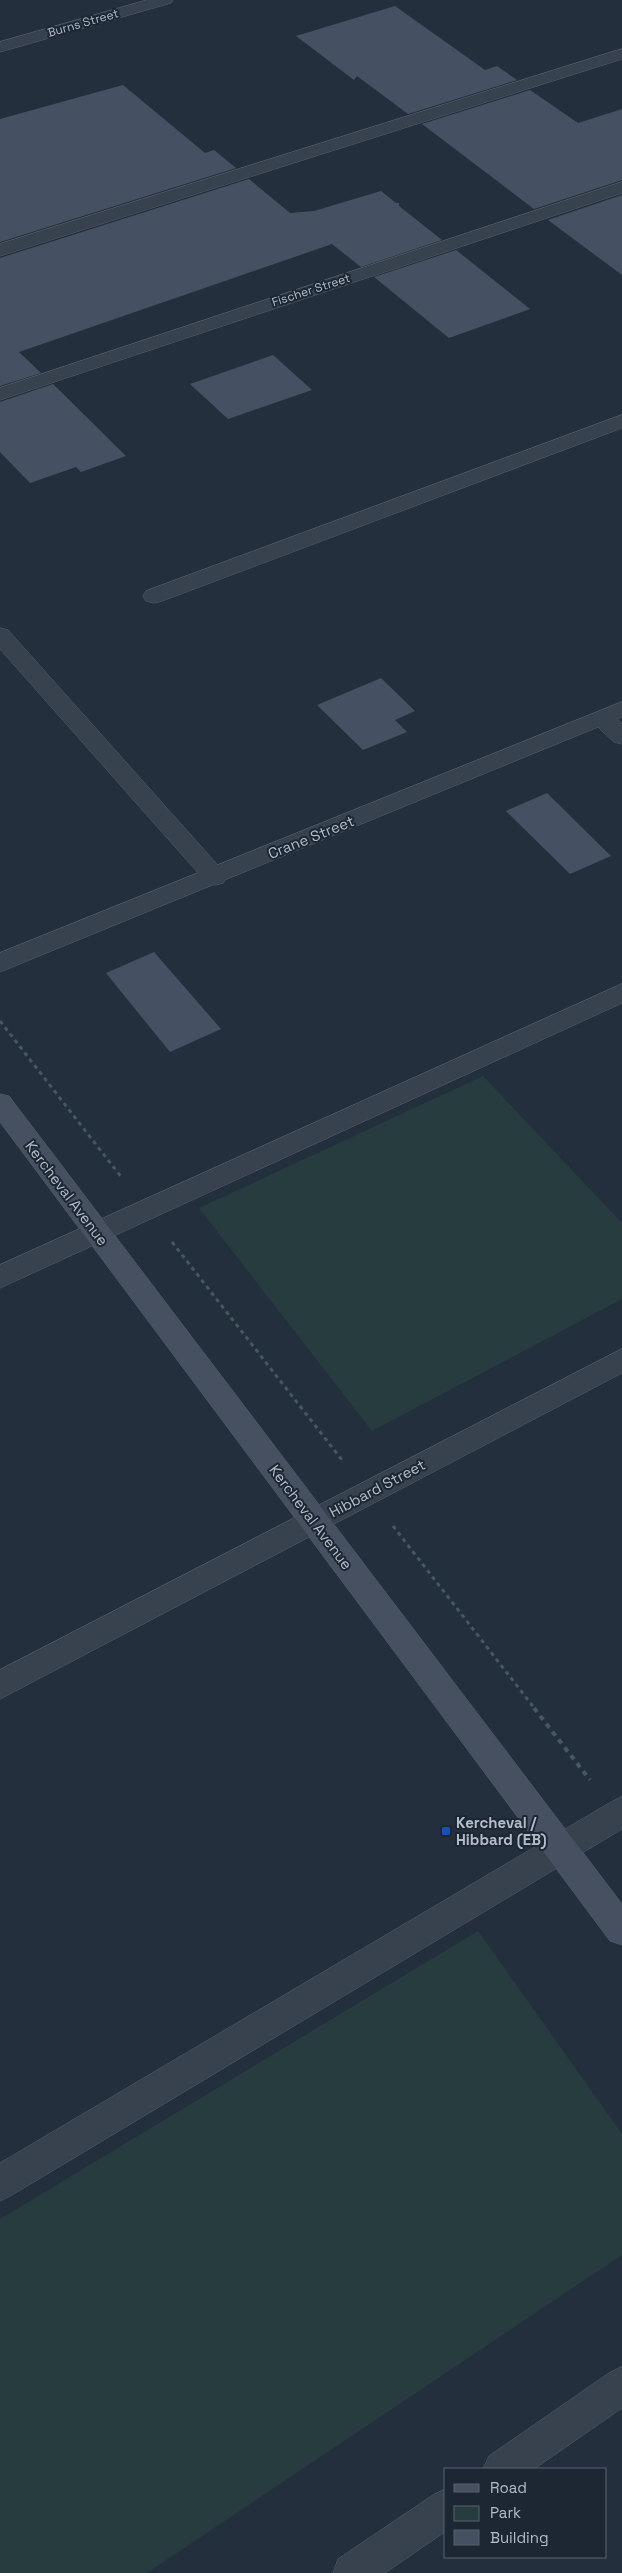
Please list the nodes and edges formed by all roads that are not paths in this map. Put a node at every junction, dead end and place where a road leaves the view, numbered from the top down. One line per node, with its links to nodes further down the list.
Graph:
1 (166, 0): 2 (street, Burns Street)
2 (0, 47)
3 (622, 54): 5 (street)
4 (622, 187): 6 (street, Fischer Street)
5 (0, 250)
6 (0, 394)
7 (622, 422): 8 (street)
8 (154, 596)
9 (0, 635): 12 (street)
10 (612, 713): 11 (street); 12 (street, Crane Street)
11 (622, 737)
12 (215, 877): 13 (street, Crane Street)
13 (0, 963)
14 (622, 993): 16 (street)
15 (0, 1103): 16 (street, Kercheval Avenue)
16 (96, 1232): 17 (street); 19 (street, Kercheval Avenue)
17 (0, 1277)
18 (622, 1360): 19 (street, Hibbard Street)
19 (314, 1521): 20 (street, Hibbard Street); 22 (street, Kercheval Avenue)
20 (0, 1686)
21 (620, 1814): 22 (street)
22 (561, 1848): 23 (street, Kercheval Avenue); 24 (street)
23 (622, 1930)
24 (0, 2183)
25 (622, 2386): 26 (street)
26 (503, 2468)
27 (444, 2509): 28 (street)
28 (352, 2573)

